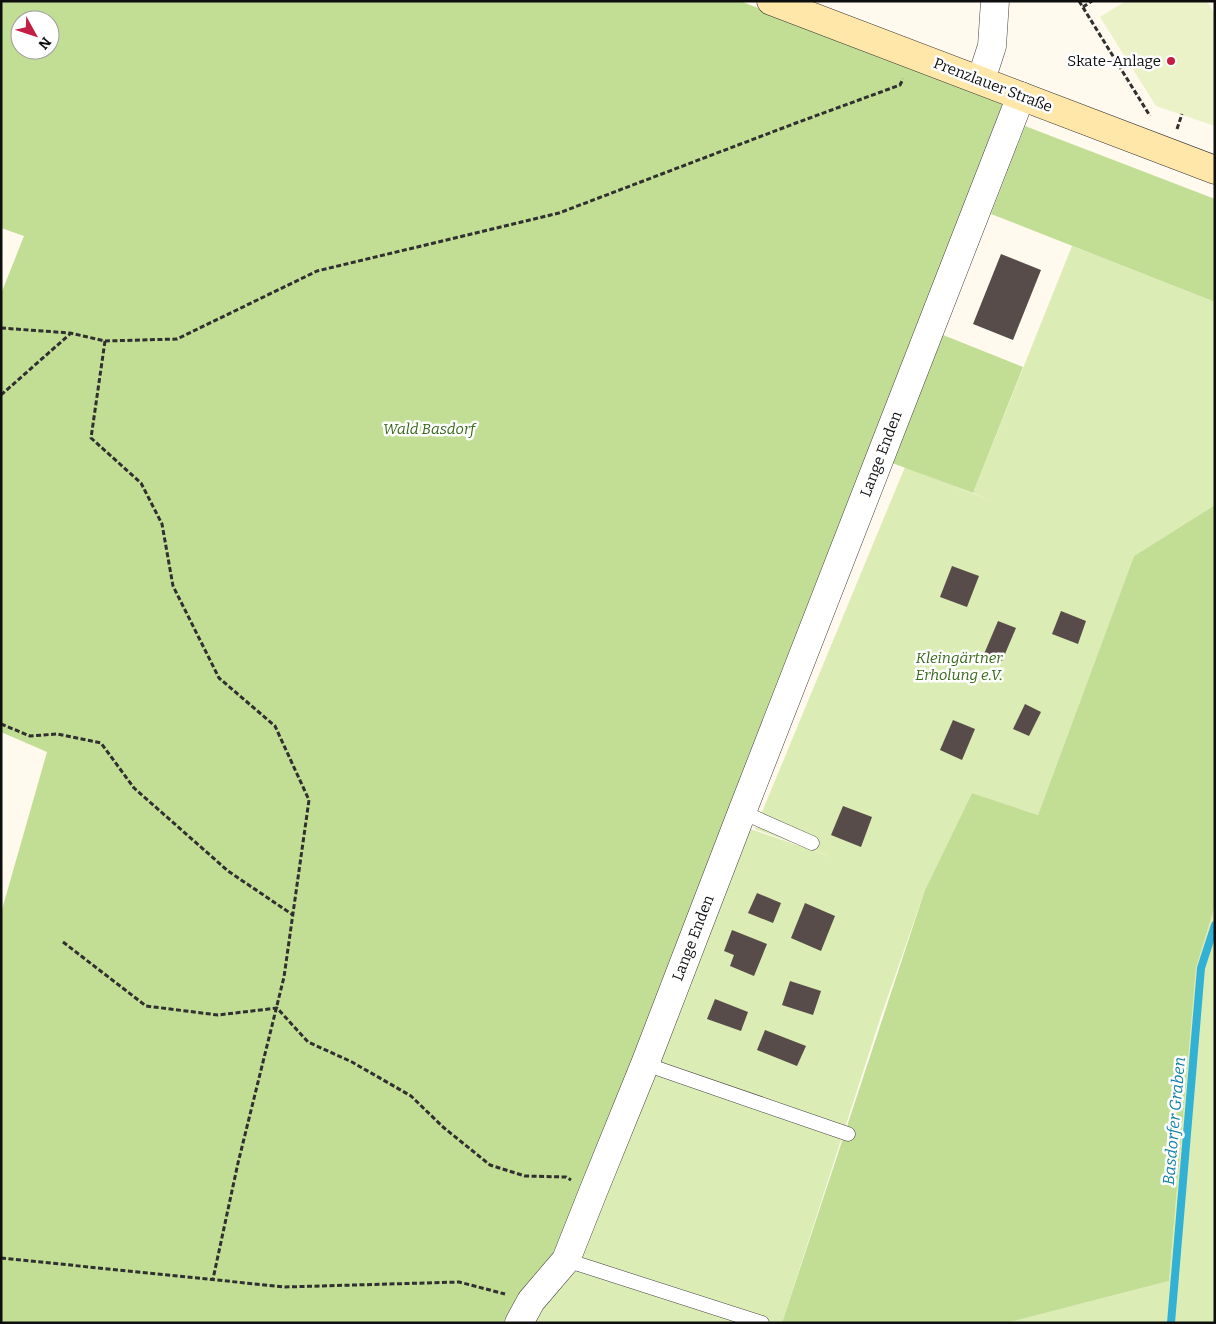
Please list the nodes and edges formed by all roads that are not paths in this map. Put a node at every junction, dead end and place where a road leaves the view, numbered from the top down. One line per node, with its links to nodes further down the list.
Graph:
1 (771, 1): 3 (main road, Prenzlauer Straße)
2 (995, 1): 3 (street)
3 (981, 80): 4 (main road, Prenzlauer Straße)
4 (1022, 96): 5 (main road, Prenzlauer Straße); 6 (street, Lange Enden)
5 (1215, 170)
6 (742, 812): 7 (lane); 8 (street, Lange Enden)
7 (812, 843)
8 (645, 1064): 9 (lane); 10 (street, Lange Enden)
9 (848, 1134)
10 (566, 1260): 11 (street, Lange Enden); 12 (lane)
11 (525, 1312)
12 (762, 1323)

